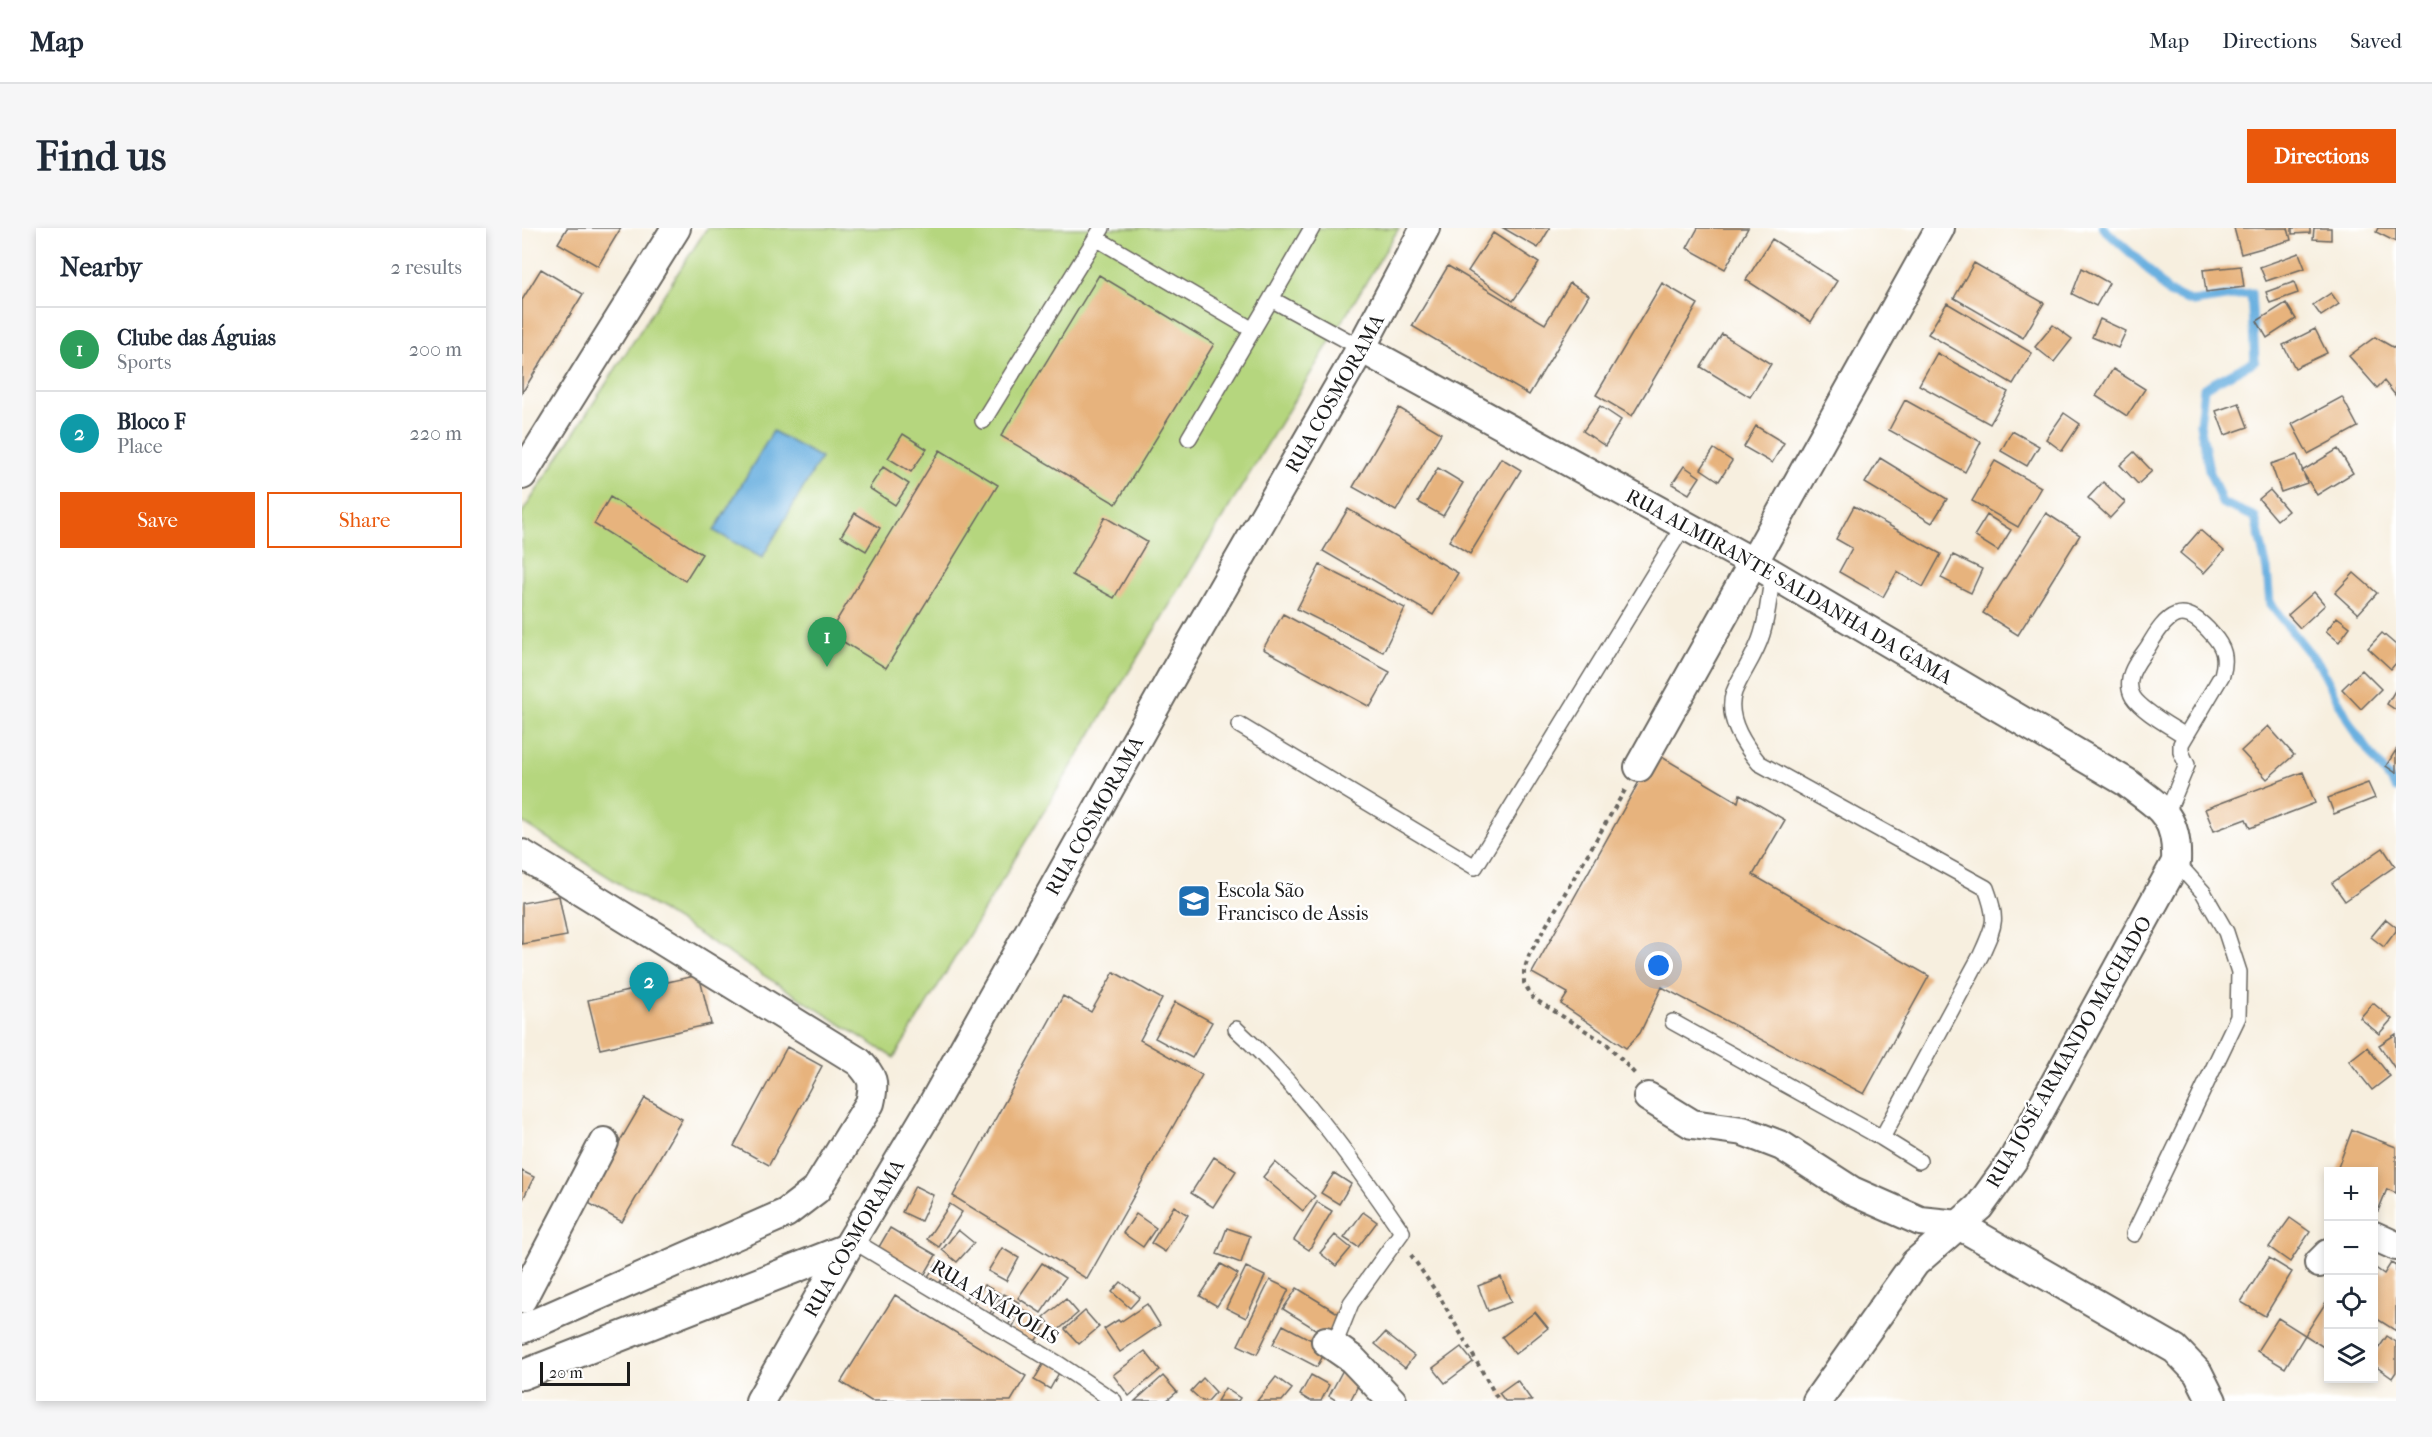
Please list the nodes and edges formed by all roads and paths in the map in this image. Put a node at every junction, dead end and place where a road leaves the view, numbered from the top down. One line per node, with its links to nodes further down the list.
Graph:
1 (676, 228): 11 (street)
2 (1312, 228): 6 (lane)
3 (1425, 228): 8 (street, RUA COSMORAMA)
4 (1940, 228): 13 (street)
5 (1099, 233): 7 (lane); 9 (lane)
6 (1271, 299): 7 (lane); 8 (lane)
7 (1253, 330): 10 (lane)
8 (1360, 348): 12 (street, RUA ALMIRANTE SALDANHA DA GAMA); 30 (street, RUA COSMORAMA)
9 (983, 421)
10 (1189, 438)
11 (522, 475)
12 (1684, 525): 13 (street, RUA ALMIRANTE SALDANHA DA GAMA); 14 (lane)
13 (1763, 569): 16 (street); 17 (street, RUA ALMIRANTE SALDANHA DA GAMA); 23 (lane)
14 (1239, 725)
15 (2185, 736): 15 (lane); 17 (lane)
16 (1639, 766): 22 (path)
17 (2167, 813): 19 (street)
18 (522, 854): 33 (street)
19 (2176, 862): 26 (street, RUA JOSÉ ARMANDO MACHADO); 27 (lane)
20 (1673, 1023): 23 (lane)
21 (1236, 1029): 28 (lane)
22 (1648, 1097): 26 (street)
23 (1882, 1138): 25 (lane)
24 (604, 1142): 32 (street)
25 (1919, 1161)
26 (1959, 1225): 41 (street, RUA JOSÉ ARMANDO MACHADO); 42 (street)
27 (2134, 1234)
28 (1399, 1237): 35 (lane); 40 (path)
29 (2378, 1238): 31 (street)
30 (850, 1244): 36 (street); 37 (street, RUA COSMORAMA); 38 (lane, RUA ANÁPOLIS)
31 (2396, 1246)
32 (522, 1299)
33 (522, 1329)
34 (1326, 1341): 35 (street)
35 (1352, 1359): 39 (street)
36 (522, 1375)
37 (760, 1401)
38 (1114, 1401)
39 (1392, 1401)
40 (1499, 1401)
41 (1817, 1401)
42 (2212, 1401)

